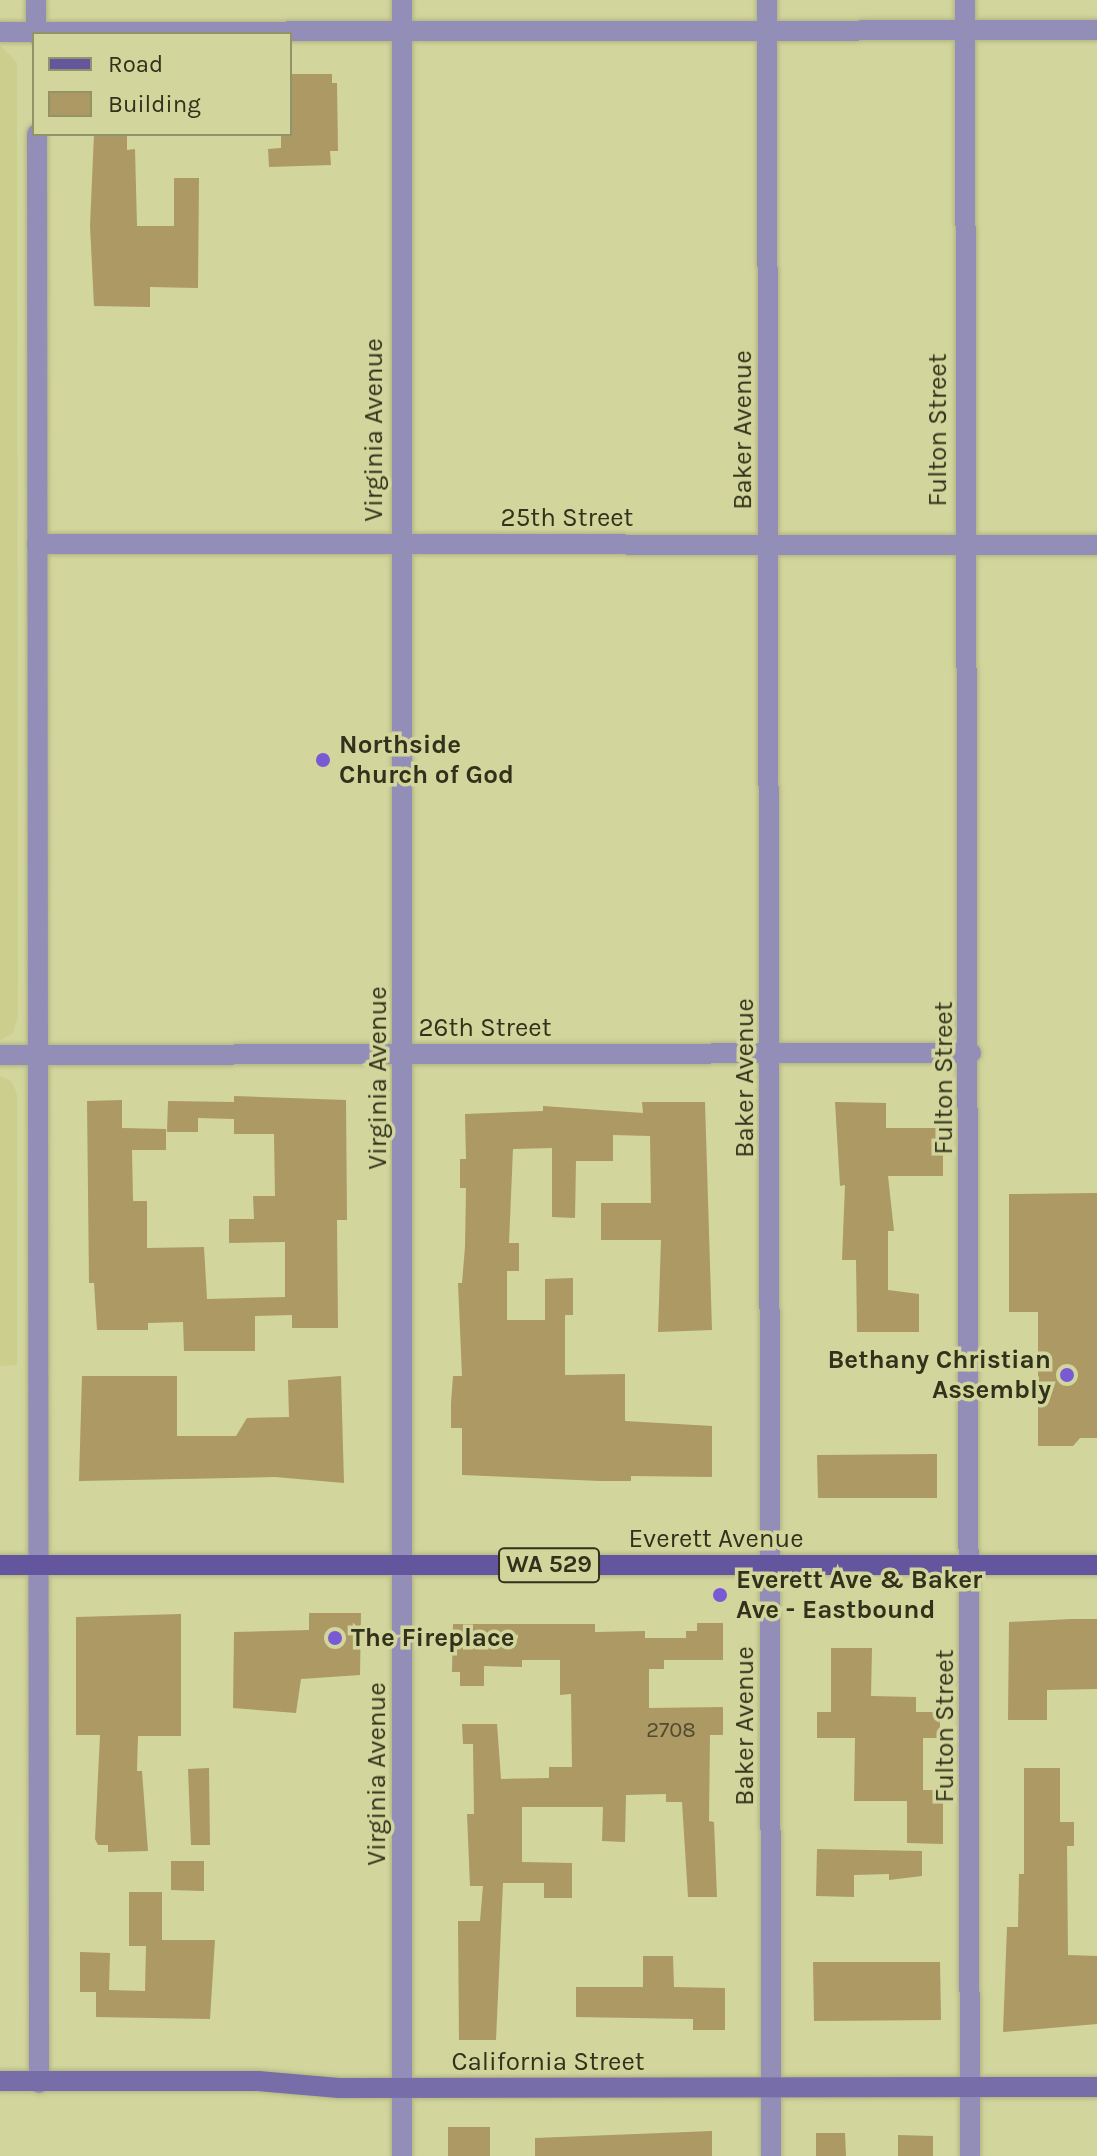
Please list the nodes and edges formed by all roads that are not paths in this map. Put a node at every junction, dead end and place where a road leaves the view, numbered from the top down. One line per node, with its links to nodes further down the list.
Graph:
1 (36, 0): 10 (street)
2 (402, 0): 6 (street, Virginia Avenue)
3 (767, 0): 7 (street, Baker Avenue)
4 (965, 0): 8 (street, Fulton Street)
5 (1097, 30): 8 (street)
6 (402, 31): 7 (street); 11 (street); 16 (street, Virginia Avenue)
7 (766, 31): 8 (street); 15 (street, Baker Avenue)
8 (964, 31): 17 (street, Fulton Street)
9 (0, 32): 12 (street)
10 (36, 32)
11 (219, 32)
12 (32, 33)
13 (37, 136): 14 (street)
14 (37, 544): 16 (street, 25th Street); 23 (street)
15 (770, 544): 16 (street, 25th Street); 17 (street, 25th Street); 21 (street, Baker Avenue)
16 (399, 545): 20 (street, Virginia Avenue)
17 (964, 545): 18 (street, 25th Street); 19 (street, Fulton Street)
18 (1097, 545)
19 (971, 1053): 21 (street, 26th Street); 28 (street, Fulton Street)
20 (405, 1054): 21 (street, 26th Street); 23 (street, 26th Street); 26 (street, Virginia Avenue)
21 (771, 1054): 27 (street, Baker Avenue)
22 (0, 1055): 23 (street, 26th Street)
23 (38, 1055): 25 (street)
24 (0, 1565): 25 (main road, Everett Avenue / WA 529)
25 (38, 1565): 26 (main road, Everett Avenue / WA 529); 31 (street)
26 (404, 1565): 27 (main road, Everett Avenue / WA 529); 35 (street, Virginia Avenue)
27 (771, 1565): 28 (main road, Everett Avenue / WA 529); 32 (street, Baker Avenue)
28 (971, 1565): 29 (main road, Everett Avenue / WA 529); 33 (street, Fulton Street)
29 (1097, 1565)
30 (0, 2081): 31 (street, California Street)
31 (39, 2083): 35 (street, California Street)
32 (770, 2087): 33 (street, California Street); 35 (street, California Street); 37 (street, Baker Avenue)
33 (969, 2087): 34 (street, California Street); 38 (street, Fulton Street)
34 (1097, 2087)
35 (401, 2088): 36 (street, Virginia Avenue)
36 (402, 2156)
37 (771, 2156)
38 (970, 2156)

